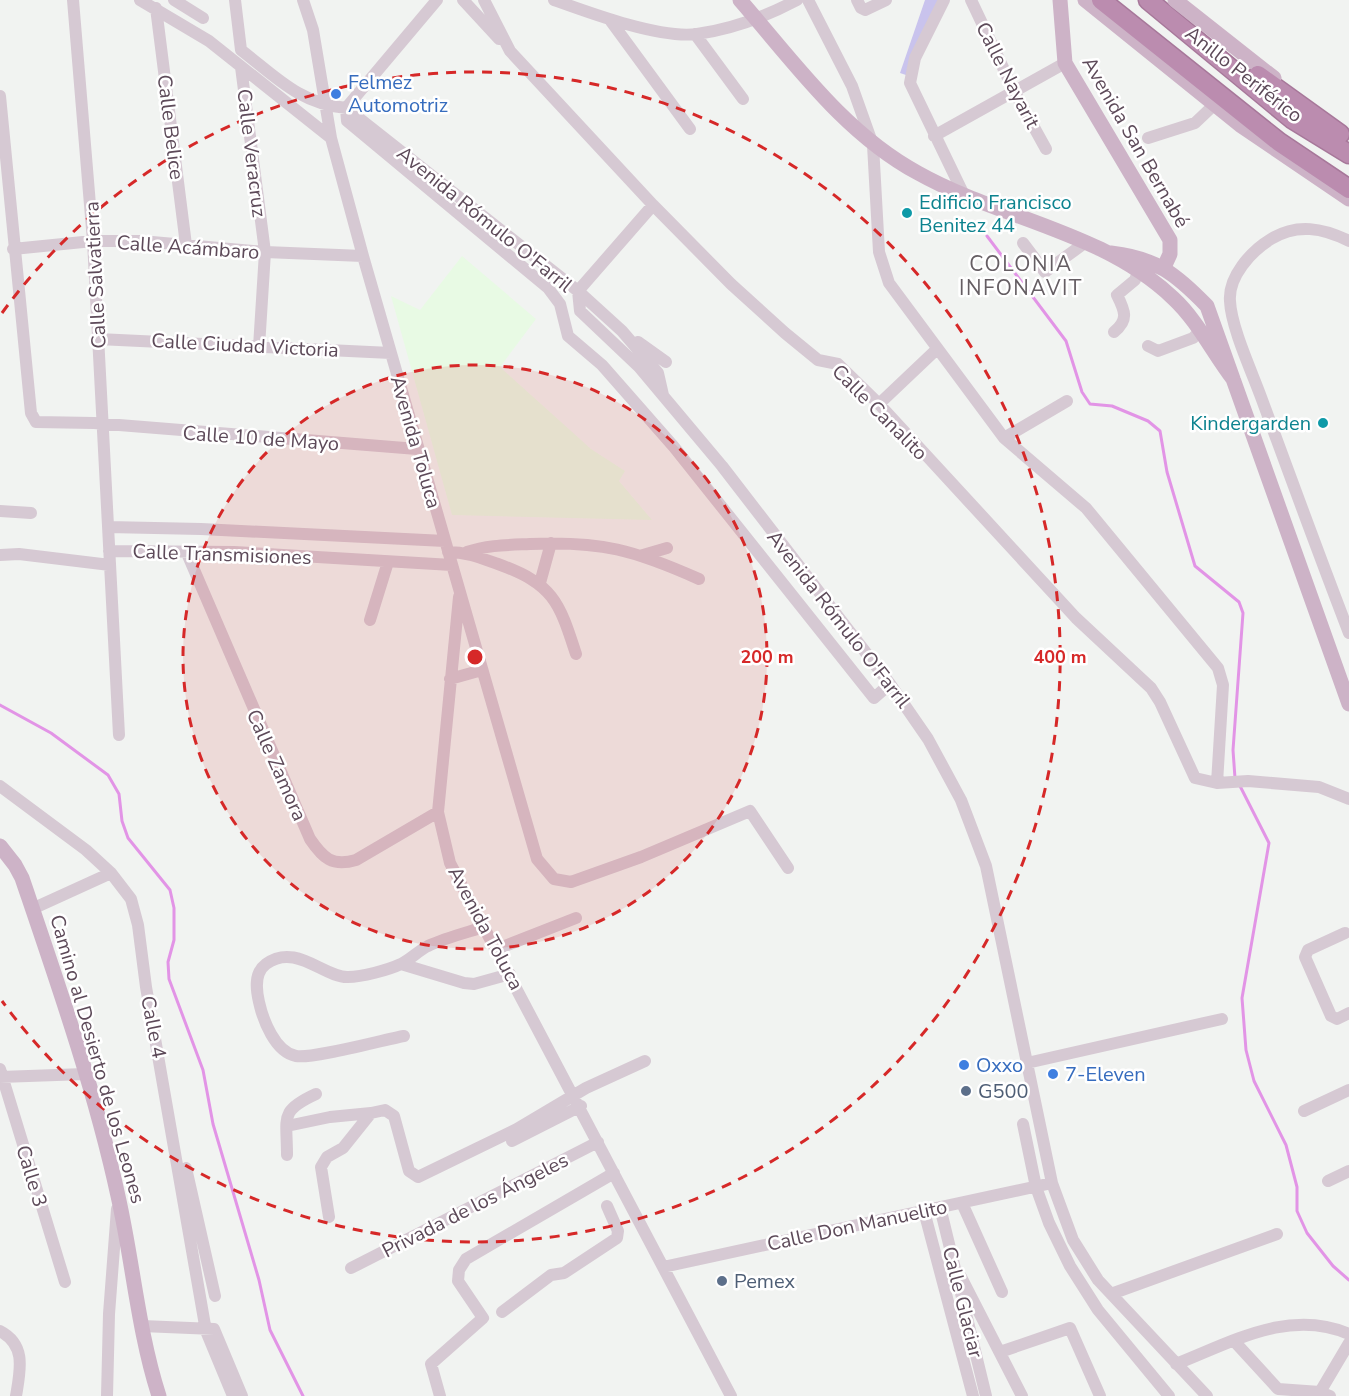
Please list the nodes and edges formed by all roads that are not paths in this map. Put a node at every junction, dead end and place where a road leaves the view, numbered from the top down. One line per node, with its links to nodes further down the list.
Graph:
1 (73, 0): 57 (street, Calle Salvatierra)
2 (140, 0): 26 (street)
3 (174, 0): 28 (street)
4 (235, 0): 40 (street)
5 (303, 0): 31 (street, Avenida Toluca)
6 (311, 0): 31 (street)
7 (437, 0): 41 (street)
8 (463, 0): 33 (street, Calle Canalito)
9 (484, 0): 33 (street, Calle Canalito)
10 (554, 0): 27 (street)
11 (582, 0): 27 (street)
12 (740, 0): 30 (main road)
13 (796, 0): 30 (street)
14 (808, 0): 48 (street)
15 (857, 0): 16 (street)
16 (886, 0)
17 (944, 0): 44 (street)
18 (970, 0): 36 (street, Calle Nayarit)
19 (1060, 0): 34 (main road, Avenida San Bernabé)
20 (1085, 0): 39 (main road)
21 (1101, 0): 52 (highway)
22 (1116, 0): 51 (highway, Anillo Periférico)
23 (1148, 0): 50 (highway, Anillo Periférico)
24 (1161, 0): 47 (highway)
25 (1175, 0): 43 (main road)
26 (156, 8): 35 (street); 60 (street, Calle Belice)
27 (594, 14): 29 (street)
28 (203, 18)
29 (610, 20): 32 (street); 42 (street)
30 (758, 21): 32 (street); 48 (main road)
31 (313, 30): 40 (street, Avenida Toluca)
32 (695, 34): 38 (street)
33 (510, 51): 55 (street, Calle Canalito)
34 (1065, 63): 36 (street); 65 (main road, Avenida San Bernabé)
35 (241, 67): 45 (street); 62 (street, Calle Veracruz)
36 (1015, 93): 44 (street); 49 (street, Calle Nayarit)
37 (0, 96): 61 (street)
38 (742, 99)
39 (1215, 104): 46 (street); 54 (main road)
40 (324, 106): 41 (street); 45 (street, Avenida Toluca)
41 (346, 108): 67 (street, Avenida Rómulo O'Farril); 107 (street, Avenida Rómulo O'Farril)
42 (690, 129)
43 (1349, 133)
44 (934, 136): 53 (street)
45 (331, 138): 64 (street, Avenida Toluca)
46 (1148, 138)
47 (1349, 140)
48 (873, 145): 53 (main road); 75 (street)
49 (1046, 149)
50 (1349, 154)
51 (1349, 177)
52 (1349, 189)
53 (964, 195): 58 (main road)
54 (1349, 199)
55 (653, 205): 67 (street); 81 (street, Calle Canalito)
56 (1349, 241): 103 (street)
57 (93, 242): 60 (street, Calle Acámbaro); 61 (street, Calle Acámbaro); 72 (street, Calle Salvatierra)
58 (1086, 242): 59 (street); 63 (main road)
59 (1023, 243)
60 (186, 245): 62 (street, Calle Acámbaro)
61 (13, 249): 82 (street, Calle 10 de Mayo)
62 (264, 252): 64 (street, Calle Acámbaro); 73 (street, Calle Veracruz)
63 (1106, 252): 65 (main road); 66 (main road)
64 (363, 256): 76 (street, Avenida Toluca)
65 (1164, 267): 68 (main road)
66 (1138, 272): 70 (main road); 71 (street)
67 (578, 291): 69 (street); 79 (street, Avenida Rómulo O'Farril)
68 (1207, 306): 70 (main road); 78 (main road)
69 (622, 331): 77 (street); 79 (street)
70 (1198, 331): 74 (street); 78 (main road)
71 (1114, 332)
72 (98, 339): 73 (street, Calle Ciudad Victoria); 82 (street, Calle Salvatierra)
73 (259, 346): 76 (street, Calle Ciudad Victoria)
74 (1148, 346)
75 (937, 349): 81 (street); 83 (street)
76 (391, 353): 84 (street, Avenida Toluca)
77 (666, 362)
78 (1233, 379): 108 (main road)
79 (663, 395): 107 (street, Avenida Rómulo O'Farril)
80 (1067, 401): 83 (street)
81 (879, 404): 110 (street, Calle Canalito)
82 (104, 425): 84 (street, Calle 10 de Mayo); 87 (street, Calle Salvatierra)
83 (1005, 438): 110 (street)
84 (417, 449): 89 (street, Avenida Toluca)
85 (0, 511): 86 (street)
86 (31, 513)
87 (108, 527): 89 (street, Calle Transmisiones); 91 (street, Calle Salvatierra)
88 (551, 543): 93 (street); 95 (street); 100 (street)
89 (446, 547): 93 (street, Calle Transmisiones); 98 (street, Avenida Toluca)
90 (667, 548): 95 (street)
91 (109, 551): 92 (street, Calle Transmisiones); 97 (street, Calle Transmisiones)
92 (186, 551): 96 (street, Calle Transmisiones); 113 (street, Calle Zamora)
93 (467, 552): 100 (street)
94 (0, 555): 97 (street, Calle Transmisiones)
95 (643, 555): 99 (street)
96 (388, 562): 98 (street, Calle Transmisiones); 102 (street)
97 (110, 565): 109 (street)
98 (452, 565): 101 (street, Avenida Toluca)
99 (699, 579)
100 (540, 583): 104 (street)
101 (460, 590): 105 (street); 106 (street, Avenida Toluca)
102 (370, 620)
103 (1349, 633)
104 (576, 654)
105 (482, 670): 106 (street); 115 (street)
106 (450, 679): 113 (street, Avenida Toluca)
107 (890, 684): 128 (street, Avenida Rómulo O'Farril)
108 (1349, 704)
109 (119, 735)
110 (1222, 784): 112 (street)
111 (0, 786): 116 (street, Calle 4)
112 (1349, 799)
113 (438, 812): 119 (street, Avenida Toluca)
114 (0, 846): 117 (main road, Camino al Desierto de los Leones)
115 (788, 868)
116 (111, 873): 117 (street); 138 (street, Calle 4)
117 (32, 909): 130 (main road, Camino al Desierto de los Leones)
118 (576, 918): 121 (street)
119 (484, 927): 121 (street, Avenida Toluca); 122 (street)
120 (1345, 933): 124 (street)
121 (497, 949): 123 (street, Avenida Toluca)
122 (401, 964): 123 (street); 126 (street)
123 (510, 974): 133 (street, Avenida Toluca)
124 (1349, 1013)
125 (1222, 1019): 128 (street)
126 (404, 1035)
127 (645, 1061): 133 (street)
128 (1027, 1063): 145 (street, Avenida Rómulo O'Farril)
129 (1, 1074): 130 (street); 157 (street, Calle 3)
130 (85, 1074): 147 (main road, Camino al Desierto de los Leones)
131 (1349, 1090): 134 (street)
132 (316, 1094): 137 (street)
133 (578, 1101): 135 (street); 139 (street, Avenida Toluca); 141 (street)
134 (1304, 1111)
135 (371, 1113): 137 (street); 152 (street)
136 (1023, 1124): 146 (street)
137 (287, 1126): 140 (street)
138 (173, 1131): 160 (street); 163 (street, Calle 4)
139 (598, 1142): 143 (street, Avenida Toluca); 156 (street, Privada de los Ángeles)
140 (287, 1155)
141 (455, 1170)
142 (1349, 1171): 144 (street)
143 (614, 1173): 155 (street, Avenida Toluca); 177 (street)
144 (1328, 1181)
145 (1052, 1184): 146 (street, Calle Don Manuelito); 159 (street, Avenida Rómulo O'Farril)
146 (1036, 1187): 148 (street, Calle Don Manuelito); 171 (street)
147 (118, 1196): 162 (main road, Camino al Desierto de los Leones); 173 (street)
148 (962, 1203): 150 (street, Calle Don Manuelito); 158 (street)
149 (607, 1206): 161 (street)
150 (940, 1207): 151 (street, Calle Don Manuelito); 154 (street, Calle Glaciar)
151 (924, 1211): 155 (street, Calle Don Manuelito); 179 (street, Calle Glaciar)
152 (329, 1216)
153 (1277, 1234): 159 (street)
154 (954, 1265): 168 (street); 180 (street, Calle Glaciar)
155 (663, 1267): 178 (street, Avenida Toluca)
156 (351, 1268)
157 (64, 1282)
158 (1002, 1292)
159 (1111, 1294): 169 (street, Avenida Rómulo O'Farril)
160 (215, 1296)
161 (502, 1312)
162 (142, 1326): 163 (street); 174 (main road, Camino al Desierto de los Leones)
163 (206, 1327): 175 (street, Calle 4); 176 (street, Calle 4)
164 (0, 1331): 172 (street)
165 (1349, 1334): 166 (street)
166 (1234, 1341): 169 (street); 170 (street)
167 (1349, 1343): 170 (street)
168 (999, 1352): 181 (street); 182 (street)
169 (1176, 1364): 183 (street, Avenida Rómulo O'Farril)
170 (1325, 1394)
171 (1166, 1395)
172 (16, 1396)
173 (107, 1396)
174 (159, 1396)
175 (233, 1396)
176 (242, 1396)
177 (440, 1396)
178 (731, 1396)
179 (973, 1396)
180 (986, 1396)
181 (1022, 1396)
182 (1100, 1396)
183 (1208, 1396)

